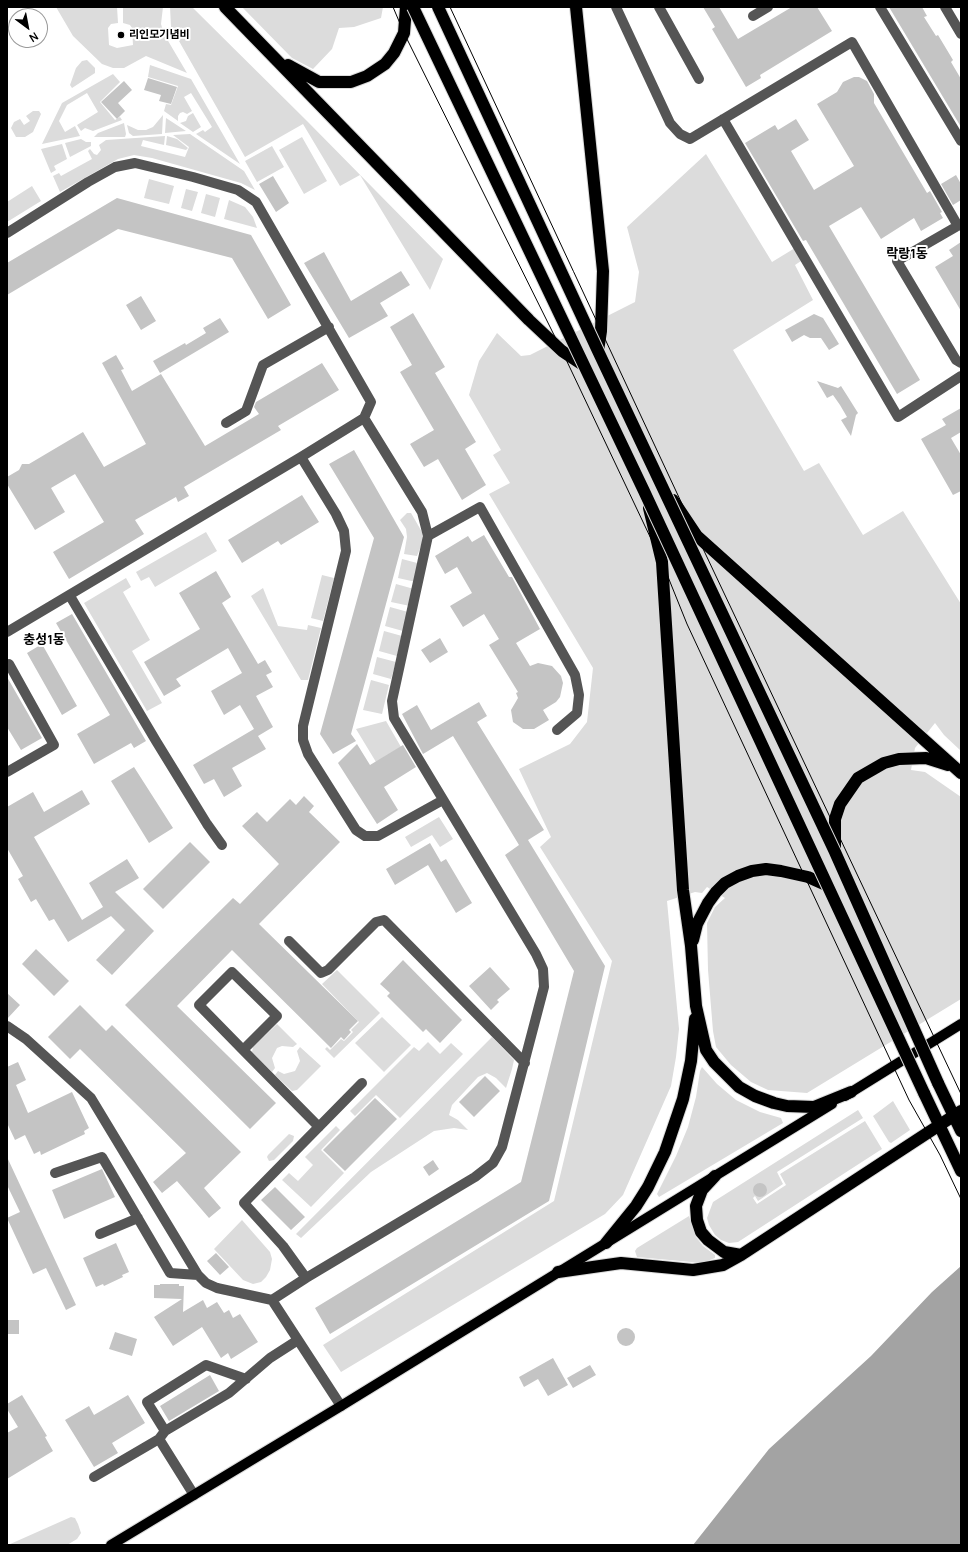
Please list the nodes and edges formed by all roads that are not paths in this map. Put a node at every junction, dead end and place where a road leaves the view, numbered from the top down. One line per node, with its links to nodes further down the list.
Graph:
1 (225, 7): 13 (highway)
2 (406, 7): 13 (highway)
3 (413, 7): 22 (highway, bridge)
4 (438, 7): 20 (highway, bridge)
5 (576, 7): 20 (highway)
6 (616, 7): 15 (street)
7 (659, 7): 14 (street)
8 (768, 7): 11 (street)
9 (880, 7): 16 (street)
10 (945, 7): 12 (street)
11 (753, 16)
12 (961, 34)
13 (273, 56): 22 (highway)
14 (699, 79)
15 (723, 119): 17 (street); 23 (street)
16 (961, 141)
17 (959, 225): 21 (street)
18 (7, 233): 19 (street)
19 (328, 327): 24 (street); 25 (street)
20 (598, 351): 27 (highway, bridge)
21 (961, 363)
22 (583, 365): 28 (highway, bridge)
23 (961, 376)
24 (364, 418): 26 (street); 29 (street)
25 (226, 423)
26 (301, 458): 30 (street); 36 (street)
27 (660, 481): 34 (highway, bridge); 38 (highway, bridge)
28 (644, 491): 39 (highway, bridge); 41 (highway, bridge)
29 (428, 536): 33 (street); 36 (street)
30 (70, 596): 31 (street); 37 (street)
31 (7, 632)
32 (7, 665): 35 (street)
33 (557, 730)
34 (959, 771): 38 (highway)
35 (7, 772)
36 (442, 800): 46 (street)
37 (222, 845)
38 (835, 852): 49 (highway, bridge)
39 (826, 885): 41 (highway); 50 (highway, bridge)
40 (289, 941): 46 (street)
41 (691, 946): 42 (highway)
42 (696, 1006): 48 (highway); 58 (highway)
43 (961, 1024): 48 (main road)
44 (7, 1026): 61 (street)
45 (243, 1050): 45 (street); 51 (street)
46 (525, 1063): 62 (street)
47 (362, 1083): 51 (street)
48 (851, 1092): 55 (main road)
49 (957, 1113): 50 (highway); 52 (highway)
50 (939, 1124): 53 (highway); 59 (highway)
51 (319, 1126): 62 (street)
52 (961, 1131)
53 (961, 1171)
54 (55, 1173): 56 (street)
55 (715, 1176): 58 (main road); 59 (highway)
56 (138, 1218): 57 (street); 61 (street)
57 (100, 1234)
58 (606, 1242): 60 (main road)
59 (741, 1255): 60 (highway)
60 (558, 1272): 66 (main road)
61 (198, 1274): 63 (street)
62 (306, 1278): 63 (street)
63 (272, 1300): 64 (street)
64 (298, 1340): 65 (street); 66 (street)
65 (246, 1379): 67 (street); 67 (street)
66 (341, 1406): 69 (main road)
67 (162, 1435): 68 (street); 69 (street)
68 (94, 1477)
69 (194, 1495): 70 (main road)
70 (111, 1545)

